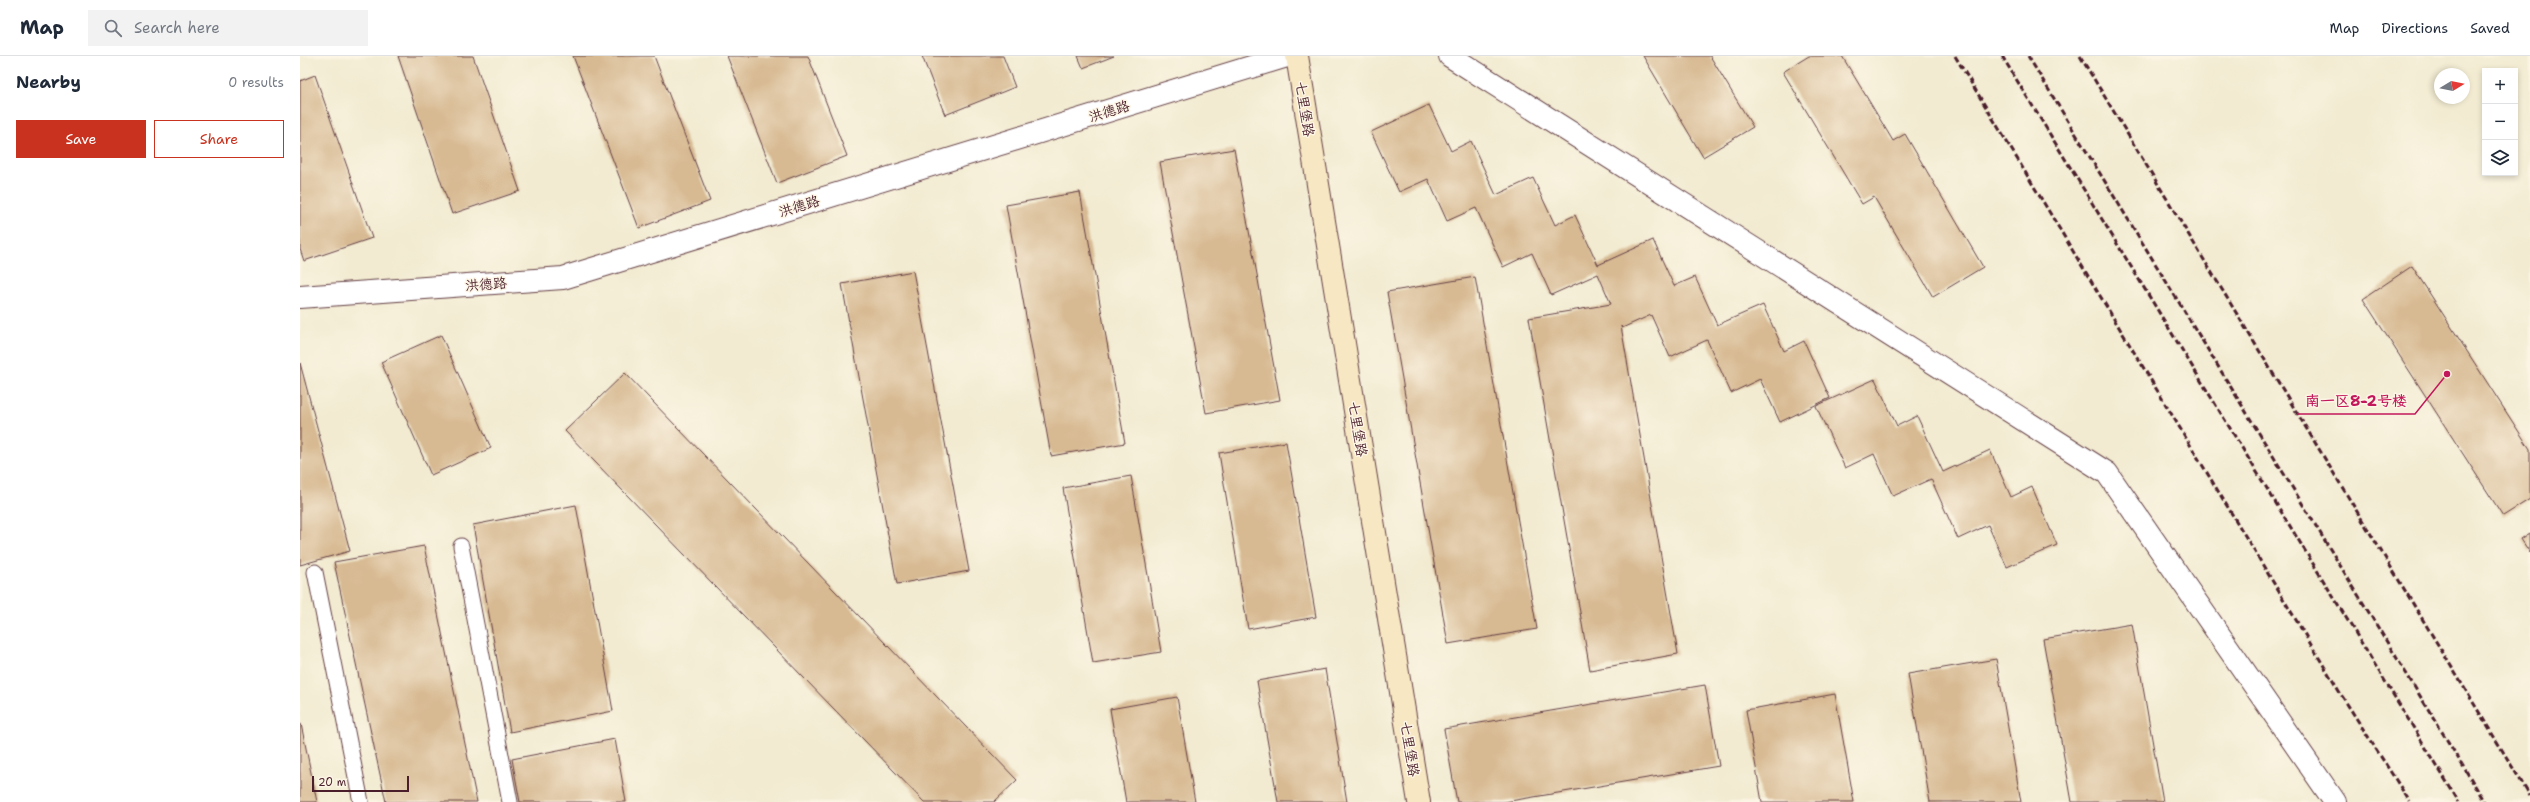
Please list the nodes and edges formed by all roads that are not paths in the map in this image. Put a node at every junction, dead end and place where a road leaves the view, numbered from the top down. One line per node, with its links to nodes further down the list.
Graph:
1 (1287, 56): 4 (street, 洪德路)
2 (1297, 56): 9 (main road, 七里堡路)
3 (1450, 56): 10 (street)
4 (300, 297)
5 (461, 546): 8 (lane)
6 (315, 572): 7 (lane)
7 (361, 802)
8 (510, 802)
9 (1419, 802)
10 (2335, 802)

